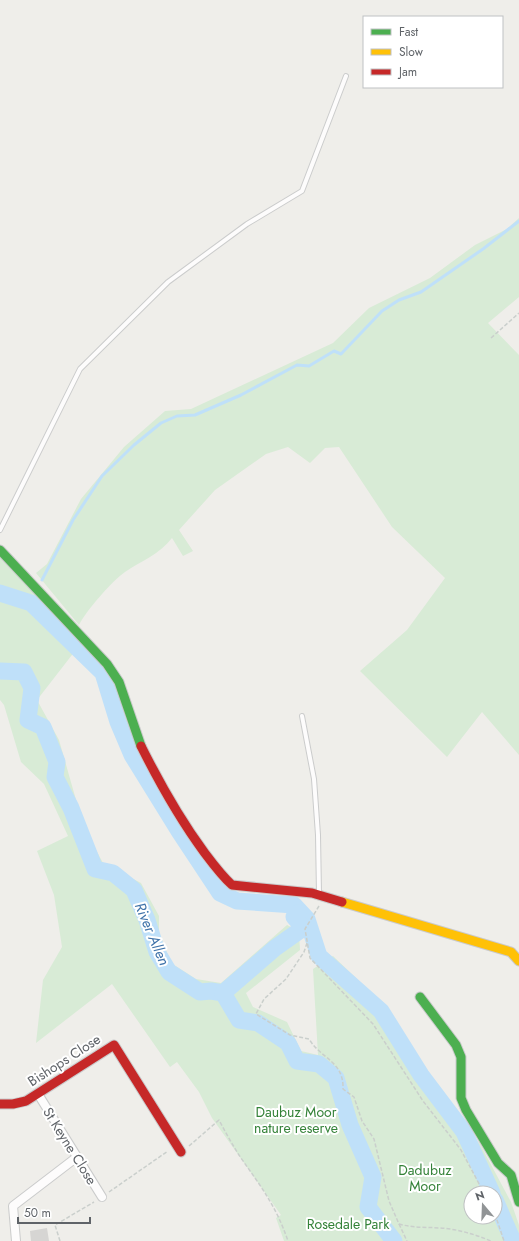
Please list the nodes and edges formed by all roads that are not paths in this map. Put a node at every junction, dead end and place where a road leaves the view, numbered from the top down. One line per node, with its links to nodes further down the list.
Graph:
1 (346, 76): 2 (lane)
2 (0, 530)
3 (0, 550): 5 (street)
4 (302, 716): 5 (lane)
5 (321, 896): 6 (street)
6 (519, 961)
7 (420, 997): 13 (street)
8 (38, 1094): 9 (street, Bishops Close); 10 (street, Bishops Close); 11 (street, St Keyne Close)
9 (0, 1104)
10 (179, 1149)
11 (77, 1157): 12 (street, St Keyne Close); 14 (street)
12 (102, 1197)
13 (519, 1202)
14 (16, 1241)

